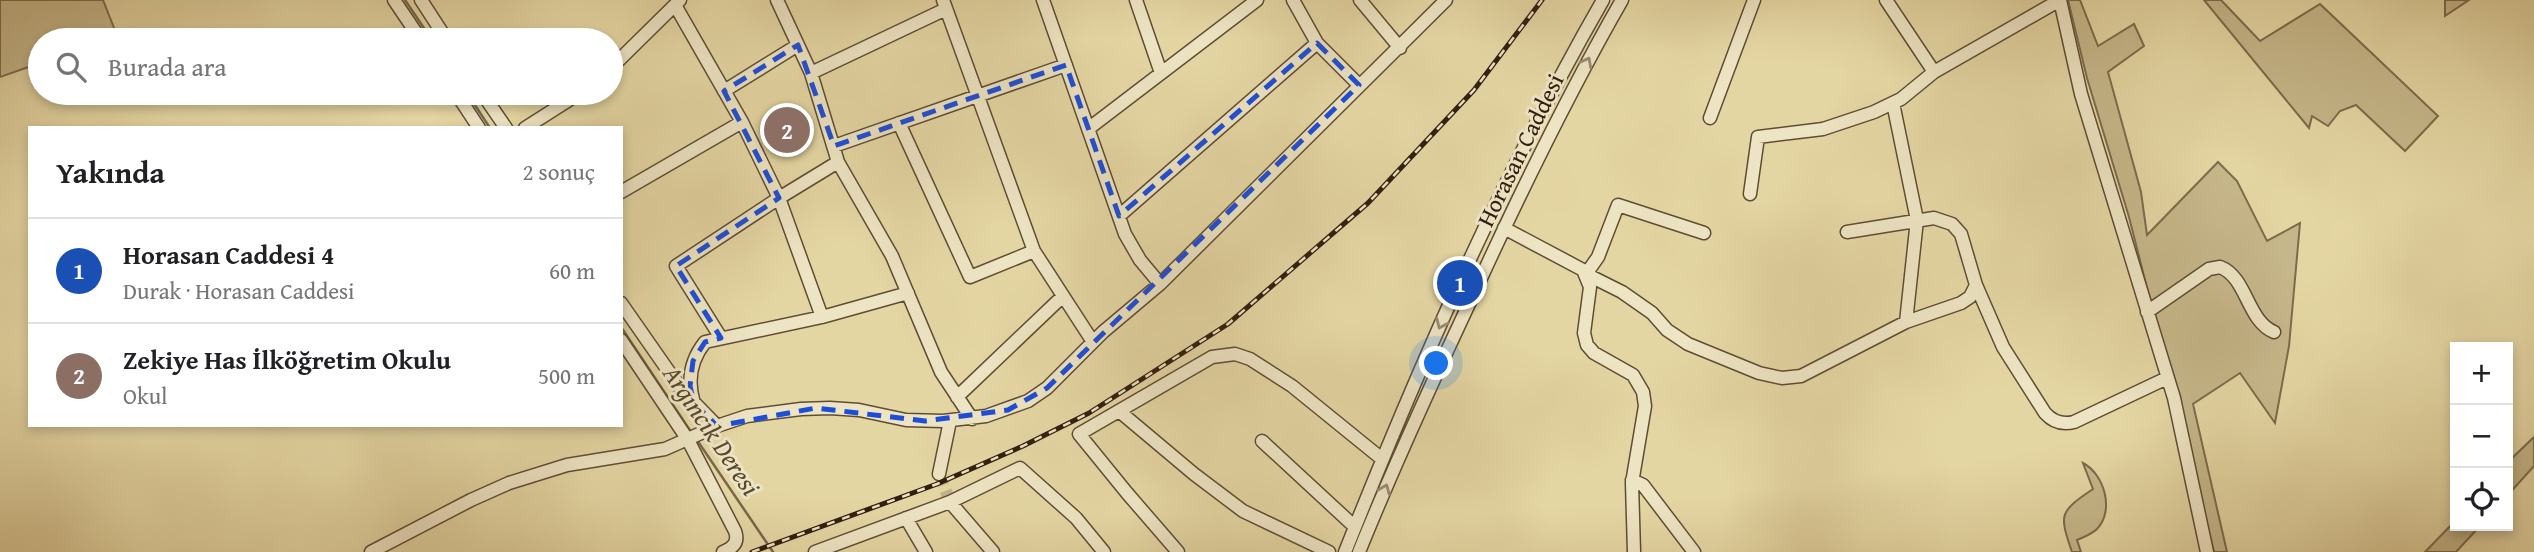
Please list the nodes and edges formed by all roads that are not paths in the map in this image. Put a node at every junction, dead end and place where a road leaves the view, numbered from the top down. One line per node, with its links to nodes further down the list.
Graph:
1 (394, 0): 17 (street)
2 (421, 0): 18 (street)
3 (1043, 0): 23 (street)
4 (1136, 0): 26 (street)
5 (1257, 0): 26 (street)
6 (1293, 0): 19 (street)
7 (1360, 0): 21 (street)
8 (1604, 0): 74 (street, Horasan Caddesi, one-way to 74)
9 (1622, 0): 48 (street, Horasan Caddesi, one-way to 9)
10 (1754, 0): 34 (street)
11 (1886, 0): 24 (street)
12 (2060, 0): 24 (street); 58 (street)
13 (1443, 1): 21 (street)
14 (678, 2): 22 (street); 28 (street)
15 (783, 2): 20 (street)
16 (944, 5): 25 (street); 29 (street)
17 (413, 28)
18 (439, 28)
19 (1317, 43): 27 (street); 46 (street)
20 (799, 45): 25 (street); 28 (street)
21 (1400, 48): 27 (street)
22 (623, 56)
23 (1066, 65): 29 (street); 40 (street)
24 (1934, 72): 30 (street)
25 (811, 73): 41 (street)
26 (1161, 73): 40 (street)
27 (1359, 85): 53 (street)
28 (724, 91): 35 (street)
29 (977, 96): 36 (street); 51 (street)
30 (1893, 103): 44 (street); 47 (street)
31 (464, 105): 37 (street)
32 (490, 105): 38 (street)
33 (561, 105): 39 (street)
34 (1710, 118)
35 (742, 122): 43 (street); 45 (street)
36 (899, 123): 41 (street); 51 (street)
37 (478, 126)
38 (505, 126)
39 (528, 126)
40 (1088, 129): 46 (street)
41 (834, 146): 42 (street)
42 (838, 162): 45 (street); 55 (street)
43 (623, 191)
44 (1750, 194)
45 (779, 198): 59 (street); 62 (street)
46 (1119, 216): 53 (street)
47 (1917, 220): 49 (street); 54 (street); 60 (street)
48 (1504, 228): 52 (street); 89 (street, Horasan Caddesi, one-way to 48)
49 (1847, 232)
50 (1704, 233): 52 (street)
51 (1034, 251): 56 (street)
52 (1586, 274): 60 (street); 76 (street)
53 (1160, 284): 63 (street)
54 (1976, 285): 60 (street); 65 (street)
55 (908, 293): 59 (street); 66 (street)
56 (1063, 296): 63 (street); 66 (street)
57 (623, 306): 67 (street)
58 (2147, 312): 61 (street); 65 (street)
59 (822, 317): 62 (street)
60 (1906, 322)
61 (2274, 332)
62 (721, 338): 67 (street)
63 (1093, 342): 69 (street)
64 (623, 343): 72 (street)
65 (2167, 378): 92 (street)
66 (957, 397): 69 (street)
67 (694, 403): 71 (street)
68 (1119, 411): 74 (street); 86 (street); 87 (street)
69 (972, 419): 70 (street)
70 (950, 421): 71 (street); 75 (street)
71 (712, 428): 72 (street)
72 (690, 439): 80 (street); 81 (street)
73 (1262, 442): 79 (street)
74 (1382, 459): 79 (street, Horasan Caddesi)
75 (939, 474)
76 (1632, 480): 90 (street); 91 (street)
77 (950, 502): 78 (street); 84 (street); 85 (street)
78 (906, 518): 82 (street); 83 (street)
79 (1355, 527): 88 (street, Horasan Caddesi)
80 (372, 552)
81 (723, 552)
82 (815, 552)
83 (926, 552)
84 (993, 552)
85 (1104, 552)
86 (1178, 552)
87 (1329, 552)
88 (1345, 552)
89 (1359, 552)
90 (1634, 552)
91 (1694, 552)
92 (2207, 552)

